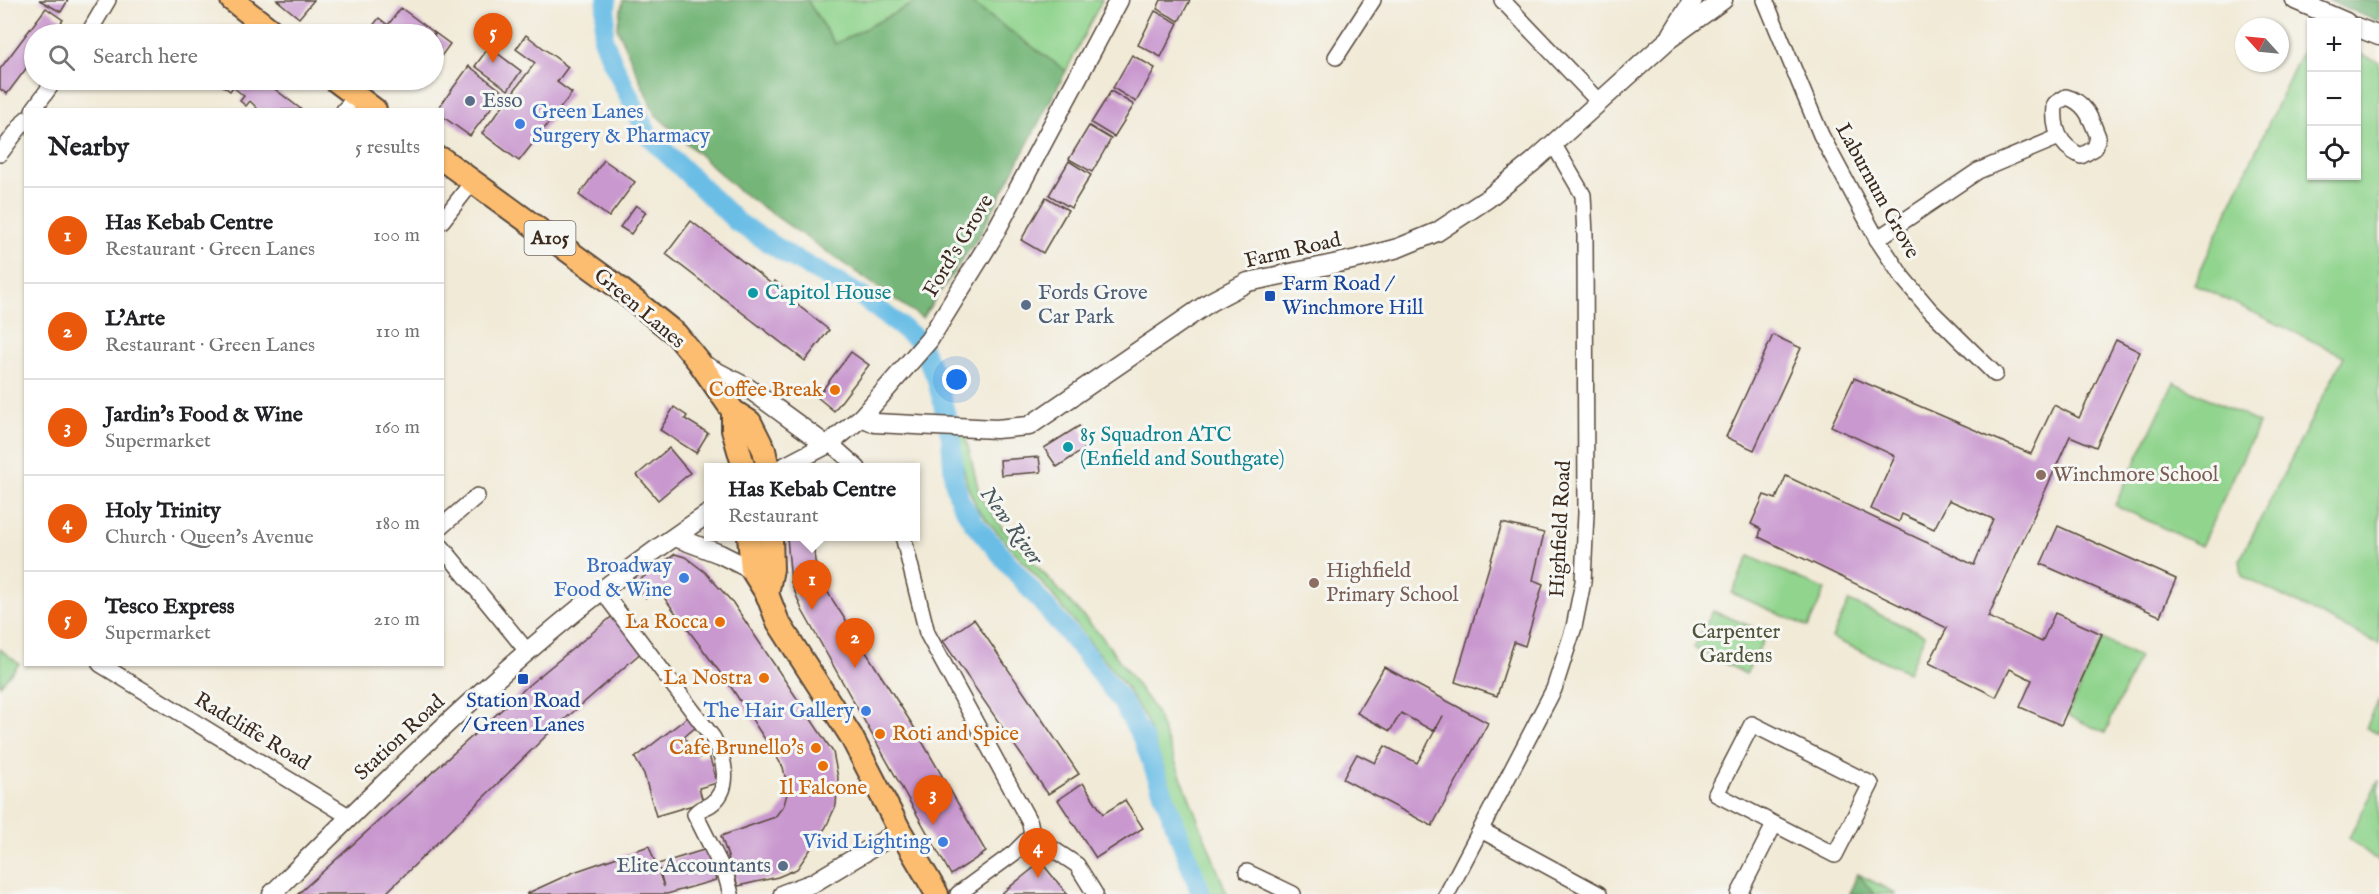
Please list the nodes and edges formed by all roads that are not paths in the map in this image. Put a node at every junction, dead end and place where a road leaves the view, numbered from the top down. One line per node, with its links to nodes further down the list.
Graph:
1 (108, 0): 11 (street)
2 (232, 0): 12 (main road)
3 (1119, 0): 33 (street, Ford's Grove)
4 (1373, 0): 16 (street)
5 (1502, 0): 19 (street)
6 (1693, 0): 15 (street, Farm Road)
7 (1724, 0): 15 (street, Farm Road)
8 (1766, 0): 29 (street, Laburnum Grove)
9 (2295, 0): 10 (street)
10 (2337, 18)
11 (94, 24)
12 (263, 24)
13 (2361, 29): 14 (street)
14 (2379, 36)
15 (1668, 40): 19 (street, Farm Road)
16 (1336, 57)
17 (48, 90): 21 (street)
18 (345, 90): 20 (main road)
19 (1600, 103): 24 (street, Farm Road)
20 (359, 105)
21 (34, 108)
22 (24, 122): 25 (street)
23 (2059, 137): 29 (street)
24 (1554, 145): 33 (street, Farm Road); 54 (street, Highfield Road)
25 (0, 154)
26 (444, 160): 27 (main road, Green Lanes / A105)
27 (473, 181): 28 (street); 30 (main road, Green Lanes / A105)
28 (444, 218)
29 (1877, 239): 31 (street, Laburnum Grove)
30 (699, 362): 32 (main road, Green Lanes / A105); 34 (street)
31 (1995, 374)
32 (733, 411): 35 (main road, Green Lanes / A105); 36 (main road, Green Lanes / A105)
33 (862, 417): 34 (street, Ford's Grove)
34 (828, 444): 37 (street, Ford's Grove); 38 (street)
35 (743, 463)
36 (767, 463)
37 (792, 463)
38 (852, 463)
39 (477, 496): 41 (street)
40 (704, 517): 42 (street, Station Road)
41 (444, 524)
42 (675, 537): 47 (street); 48 (street, Station Road)
43 (749, 541): 47 (main road)
44 (771, 541): 49 (main road)
45 (904, 541): 56 (street)
46 (444, 548): 50 (street)
47 (752, 570): 49 (main road)
48 (603, 592): 50 (street, Station Road); 59 (street)
49 (766, 594): 55 (main road)
50 (527, 651): 52 (street, Station Road)
51 (103, 666): 52 (street, Radcliffe Road)
52 (350, 817): 58 (street, Station Road)
53 (1774, 825): 53 (street); 67 (street)
54 (1481, 830): 65 (street, Highfield Road); 66 (street)
55 (900, 831): 60 (street); 61 (main road)
56 (1032, 834): 62 (street); 63 (street)
57 (1247, 872): 64 (street)
58 (272, 894)
59 (730, 894)
60 (783, 894)
61 (937, 894)
62 (958, 894)
63 (1095, 894)
64 (1293, 894)
65 (1447, 894)
66 (1599, 894)
67 (1739, 894)

